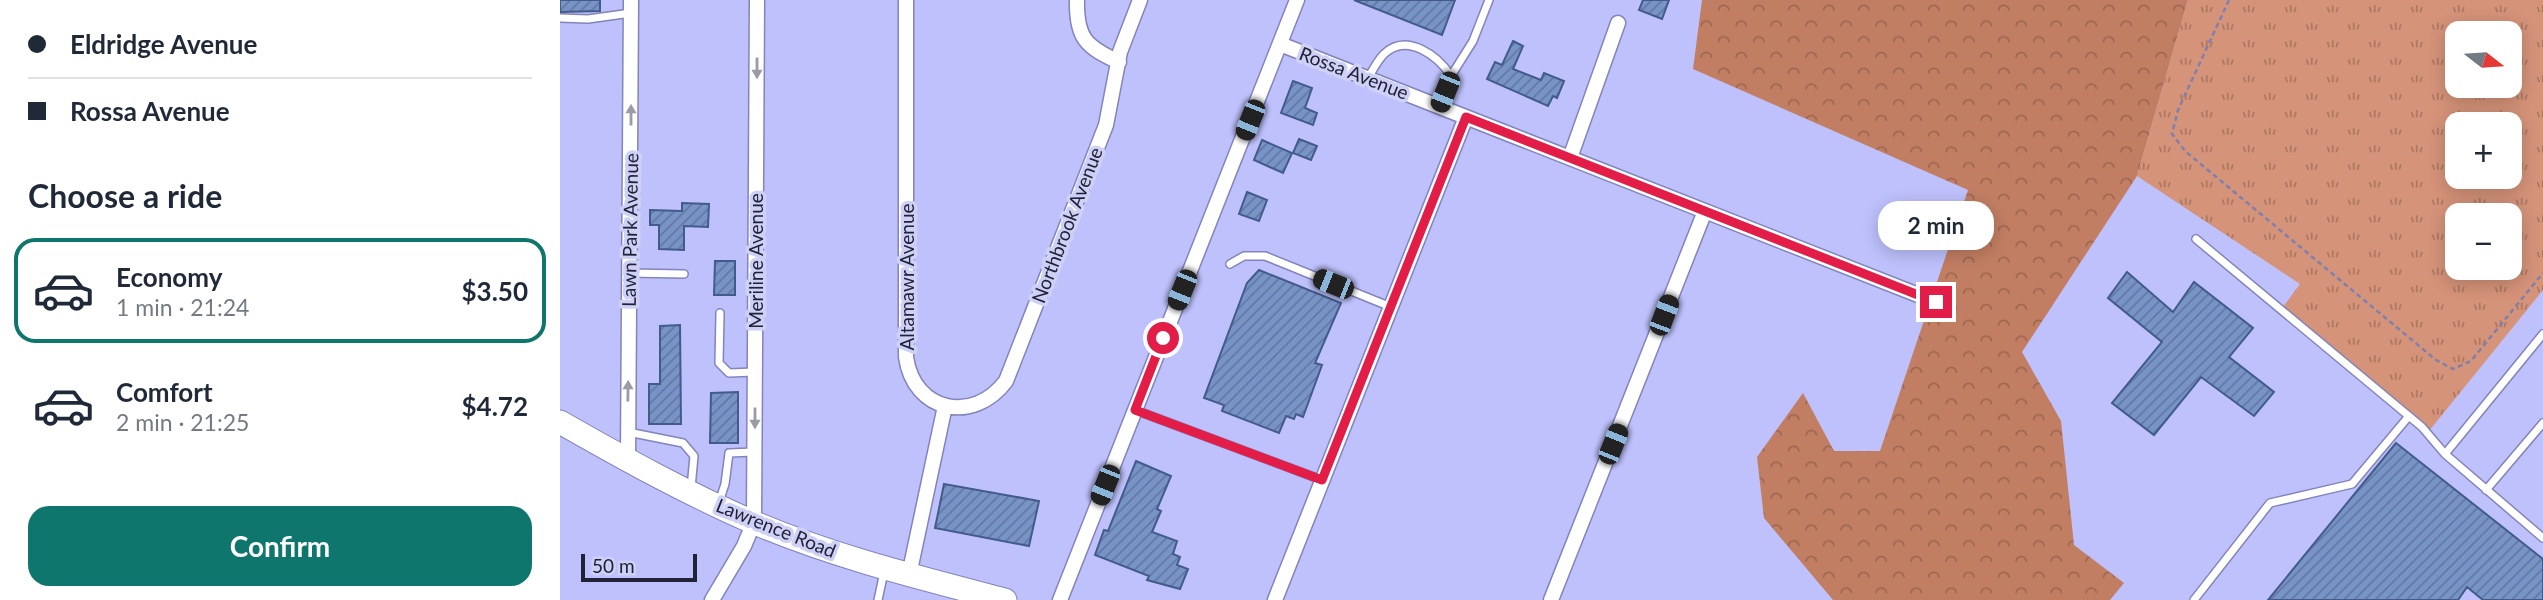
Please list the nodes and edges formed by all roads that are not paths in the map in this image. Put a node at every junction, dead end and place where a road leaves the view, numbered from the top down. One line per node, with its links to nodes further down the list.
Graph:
1 (757, 0): 26 (street, Meriline Avenue, one-way to 26)
2 (906, 0): 27 (street, Altamawr Avenue)
3 (1077, 0): 11 (street)
4 (1140, 0): 11 (street, Northbrook Avenue)
5 (1297, 0): 10 (street)
6 (1489, 0): 12 (lane)
7 (631, 7): 8 (lane); 20 (street, Lawn Park Avenue, one-way to 7)
8 (560, 18)
9 (1619, 23): 16 (street)
10 (1280, 44): 13 (street, Rossa Avenue); 28 (street)
11 (1119, 62): 27 (street, Northbrook Avenue)
12 (1451, 76): 13 (lane); 14 (lane)
13 (1368, 79): 14 (street, Rossa Avenue)
14 (1438, 107): 15 (street, Rossa Avenue)
15 (1466, 117): 16 (street, Rossa Avenue); 23 (street)
16 (1570, 158): 17 (street, Rossa Avenue)
17 (1705, 211): 22 (street, Rossa Avenue); 49 (street)
18 (2196, 239): 29 (lane)
19 (1230, 264): 23 (lane)
20 (629, 273): 21 (lane); 32 (street, Lawn Park Avenue, one-way to 20)
21 (684, 274)
22 (1936, 302)
23 (1391, 307): 36 (street)
24 (720, 313): 26 (lane)
25 (2543, 334): 34 (lane)
26 (755, 372): 33 (street, Meriline Avenue, one-way to 33)
27 (945, 406): 43 (street)
28 (1135, 410): 36 (lane); 47 (street)
29 (2409, 416): 34 (lane); 50 (lane)
30 (560, 422): 35 (main road, Lawrence Road)
31 (2543, 423): 37 (lane)
32 (628, 432): 35 (street, Lawn Park Avenue); 38 (lane)
33 (754, 452): 39 (lane); 40 (street, Meriline Avenue)
34 (2445, 454): 37 (lane)
35 (628, 460): 38 (main road, Lawrence Road)
36 (1322, 480): 48 (street)
37 (2486, 489): 41 (lane)
38 (690, 492): 39 (main road, Lawrence Road)
39 (718, 506): 40 (main road, Lawrence Road)
40 (754, 522): 42 (main road, Lawrence Road); 45 (street)
41 (2543, 538)
42 (885, 568): 43 (main road, Lawrence Road); 46 (lane)
43 (909, 575): 44 (main road, Lawrence Road)
44 (1001, 599)
45 (712, 600)
46 (878, 600)
47 (1059, 600)
48 (1275, 600)
49 (1551, 600)
50 (2194, 600)

